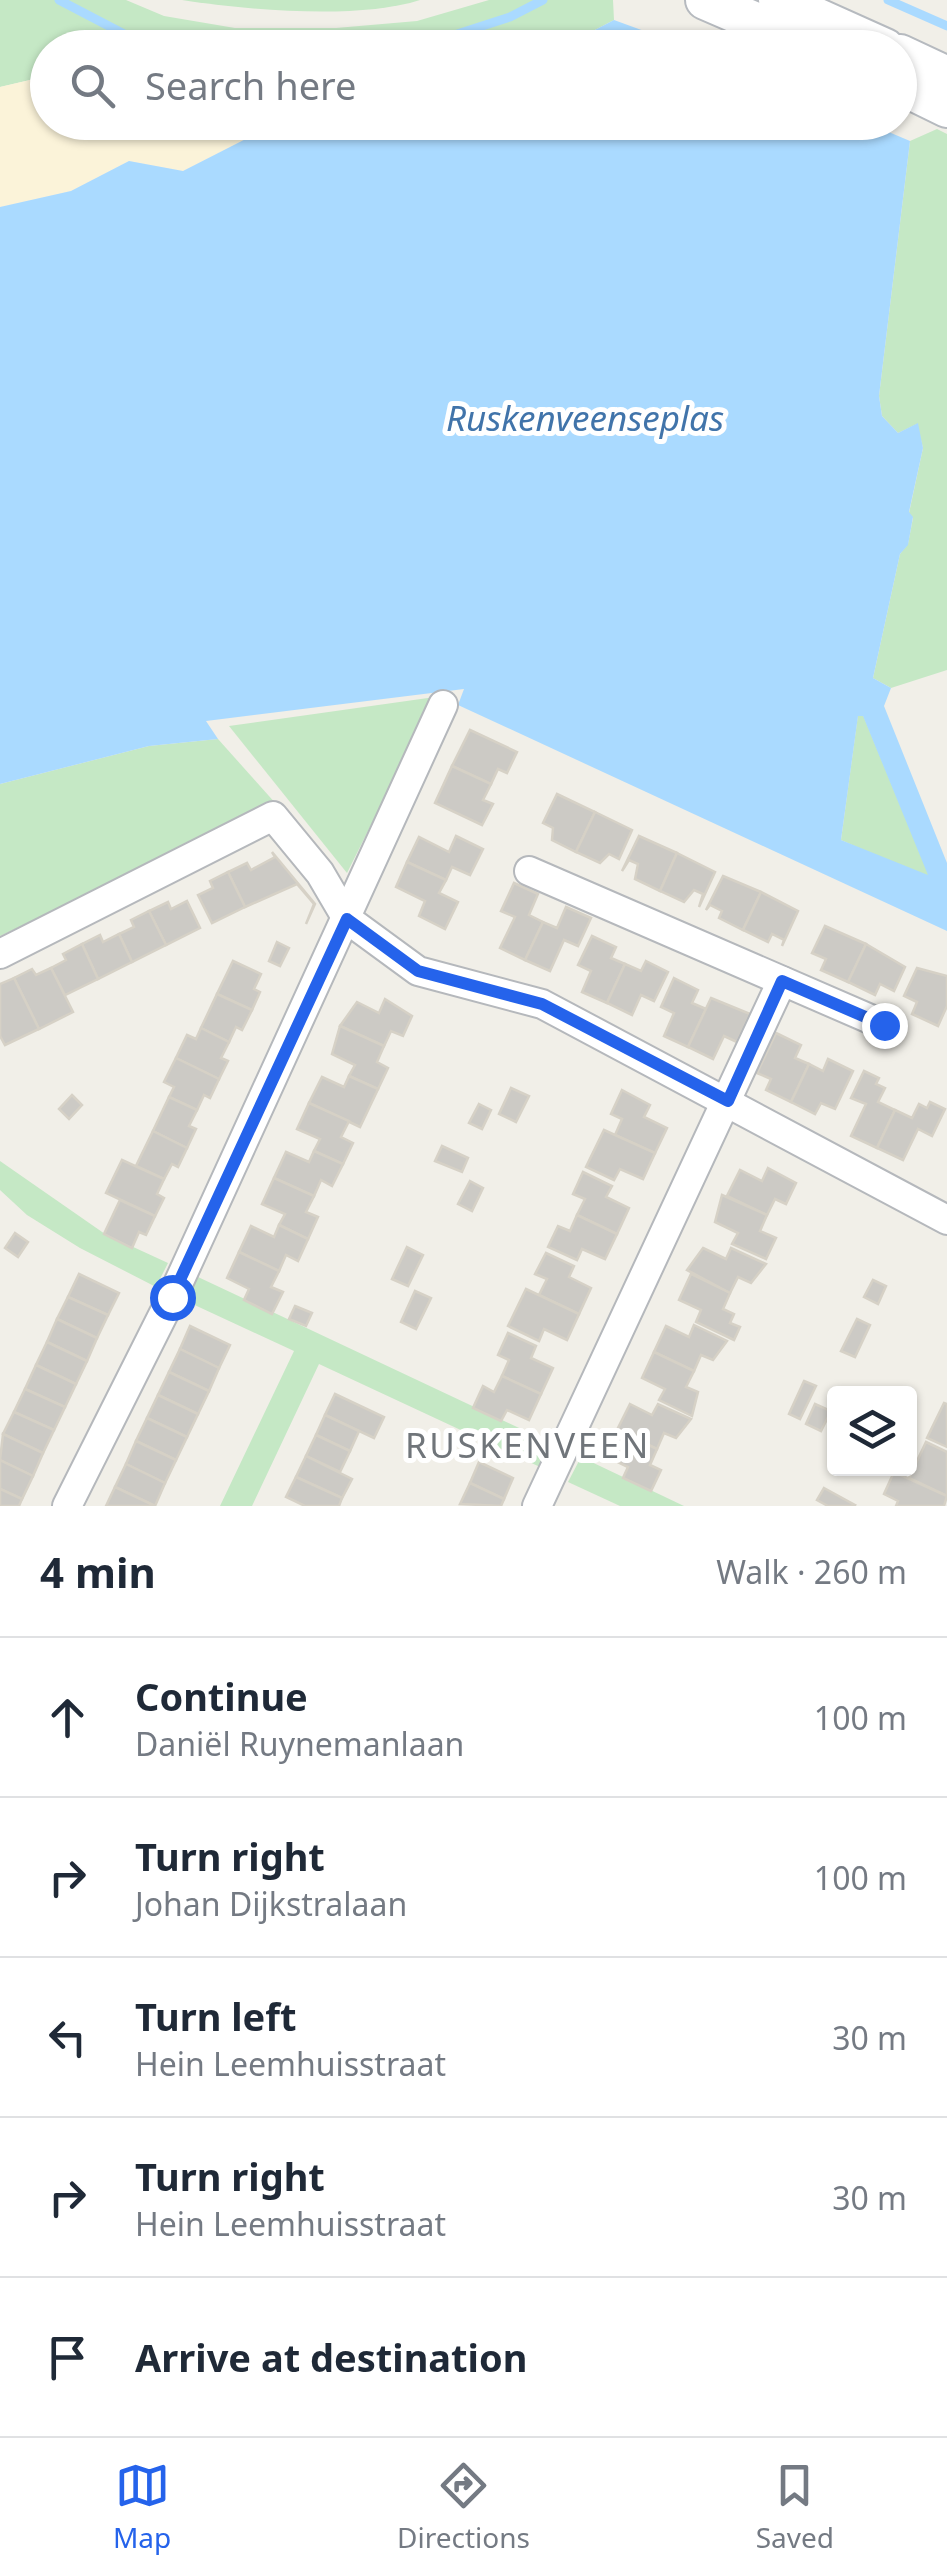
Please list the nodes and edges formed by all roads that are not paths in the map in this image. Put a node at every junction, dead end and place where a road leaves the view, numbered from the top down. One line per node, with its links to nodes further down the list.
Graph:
1 (705, 0): 3 (main road)
2 (778, 0): 4 (main road)
3 (774, 30)
4 (845, 30)
5 (917, 62): 6 (main road)
6 (947, 76)
7 (917, 93): 8 (main road)
8 (947, 108)
9 (444, 705): 11 (street)
10 (529, 871): 13 (street)
11 (347, 919): 12 (street); 15 (street); 17 (street)
12 (0, 954)
13 (782, 981): 14 (street); 15 (street)
14 (884, 1025)
15 (728, 1101): 16 (street); 18 (street)
16 (947, 1220)
17 (68, 1506)
18 (537, 1506)

